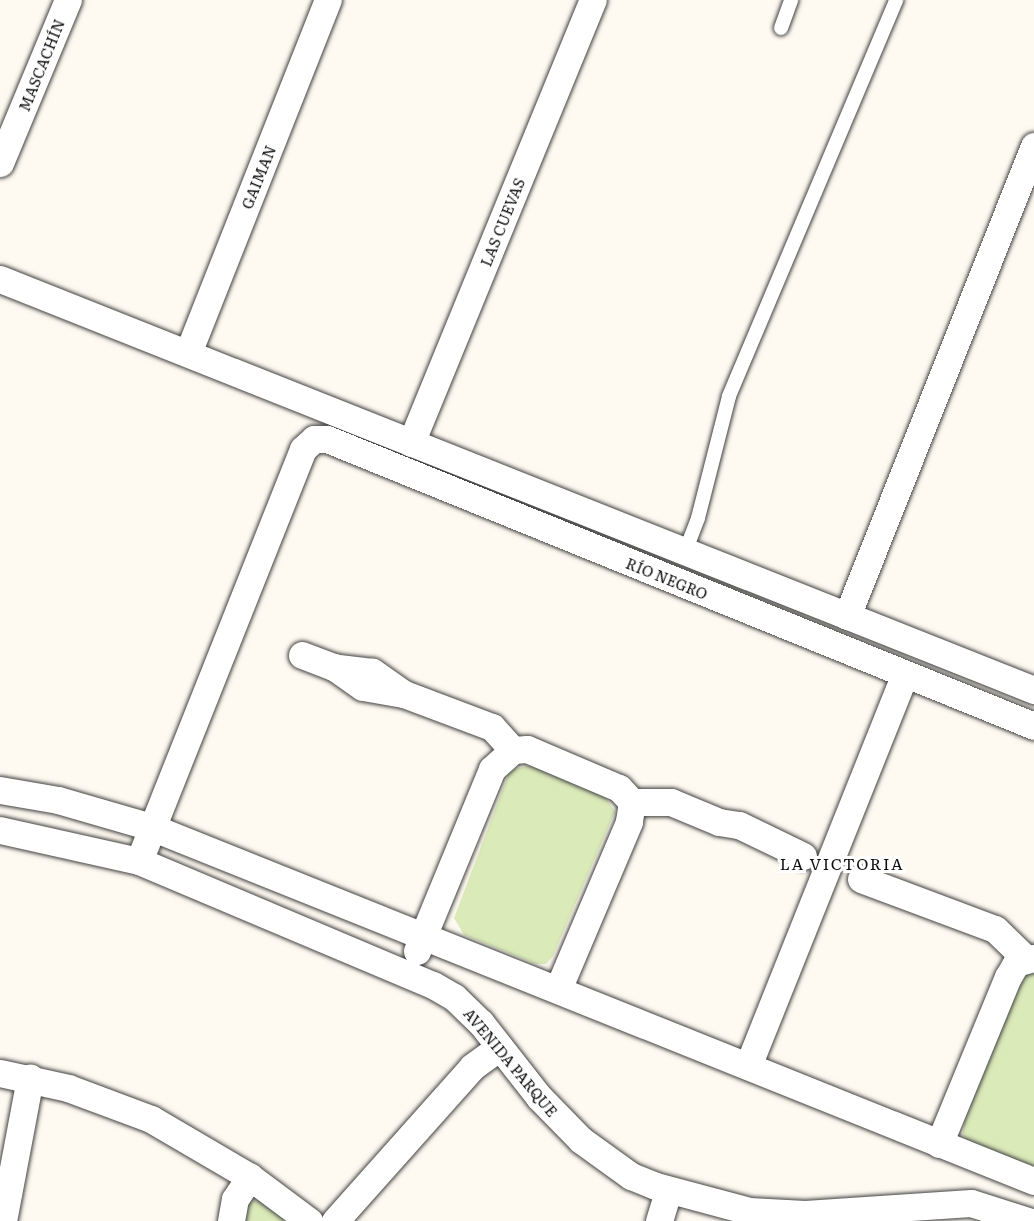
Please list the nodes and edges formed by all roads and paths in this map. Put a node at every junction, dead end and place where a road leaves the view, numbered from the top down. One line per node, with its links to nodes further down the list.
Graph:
1 (68, 0): 8 (street, MASCACHÍN)
2 (328, 0): 10 (street, GAIMAN)
3 (593, 0): 11 (street, LAS CUEVAS)
4 (791, 0): 6 (lane)
5 (896, 0): 12 (lane)
6 (780, 28)
7 (1034, 147): 13 (street)
8 (0, 163)
9 (0, 279): 10 (street, RÍO NEGRO)
10 (188, 353): 11 (street, RÍO NEGRO)
11 (411, 443): 12 (street, RÍO NEGRO)
12 (685, 552): 13 (street, RÍO NEGRO)
13 (847, 616): 16 (street, RÍO NEGRO)
14 (302, 655): 18 (street)
15 (905, 674): 17 (street, RÍO NEGRO); 21 (street, RÍO NEGRO); 31 (street)
16 (1034, 690)
17 (1034, 726)
18 (513, 750): 20 (street); 26 (street)
19 (0, 790): 21 (street)
20 (632, 802): 23 (street); 29 (street)
21 (151, 827): 24 (street); 26 (street)
22 (0, 830): 24 (street, AVENIDA PARQUE)
23 (803, 856)
24 (140, 861): 28 (street, AVENIDA PARQUE)
25 (861, 879): 27 (street)
26 (424, 936): 28 (street); 29 (street)
27 (1029, 958): 34 (street)
28 (407, 971): 30 (street, AVENIDA PARQUE)
29 (558, 989): 31 (street)
30 (500, 1047): 37 (street, AVENIDA PARQUE); 41 (street)
31 (748, 1066): 34 (street)
32 (0, 1073): 33 (street)
33 (30, 1078): 35 (street); 38 (street)
34 (939, 1143): 36 (street)
35 (250, 1177): 39 (street); 40 (street)
36 (1034, 1181)
37 (668, 1191): 42 (street); 43 (street, AVENIDA PARQUE)
38 (3, 1221)
39 (231, 1221)
40 (309, 1221)
41 (335, 1221)
42 (659, 1221)
43 (1028, 1221)

